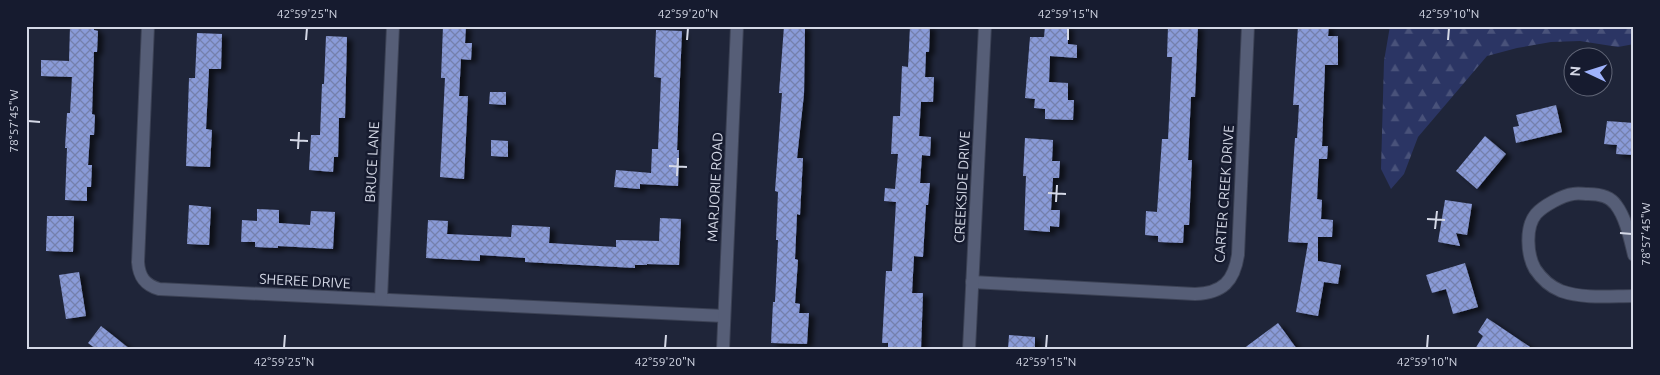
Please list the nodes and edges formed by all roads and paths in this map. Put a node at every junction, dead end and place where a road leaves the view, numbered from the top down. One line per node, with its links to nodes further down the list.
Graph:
1 (148, 26): 9 (street, SHEREE DRIVE)
2 (393, 26): 9 (street, BRUCE LANE)
3 (737, 26): 10 (street, MARJORIE ROAD)
4 (985, 26): 7 (street, CREEKSIDE DRIVE)
5 (1248, 26): 7 (street, CARTER CREEK DRIVE)
6 (1634, 255): 8 (street)
7 (972, 282): 12 (street, CREEKSIDE DRIVE)
8 (1634, 296)
9 (381, 300): 10 (street, SHEREE DRIVE)
10 (724, 316): 11 (street, MARJORIE ROAD)
11 (723, 349)
12 (969, 349)

